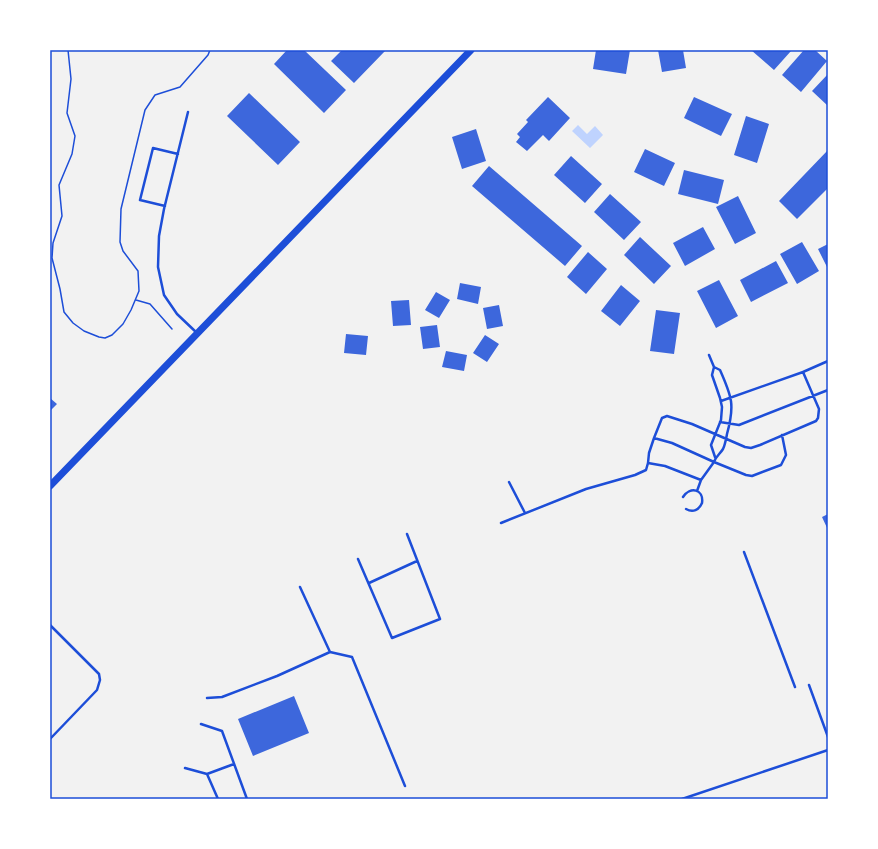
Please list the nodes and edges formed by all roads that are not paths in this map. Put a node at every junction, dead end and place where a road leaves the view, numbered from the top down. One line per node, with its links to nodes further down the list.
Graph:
1 (471, 50): 5 (main road)
2 (188, 112): 3 (lane)
3 (178, 154): 4 (lane); 4 (lane)
4 (165, 206): 5 (lane)
5 (198, 334): 25 (main road)
6 (709, 355): 8 (lane)
7 (828, 361): 9 (lane)
8 (714, 367): 12 (lane); 13 (lane)
9 (803, 372): 11 (lane); 12 (lane)
10 (828, 390): 11 (lane)
11 (813, 396): 15 (lane); 17 (lane)
12 (731, 398): 13 (lane); 15 (lane)
13 (721, 401): 14 (lane)
14 (720, 422): 15 (lane); 16 (lane)
15 (730, 425): 19 (lane)
16 (715, 434): 18 (lane); 19 (lane); 20 (lane)
17 (782, 436): 19 (lane); 21 (lane)
18 (654, 438): 21 (lane); 22 (lane)
19 (726, 438): 20 (lane)
20 (715, 457): 21 (lane)
21 (714, 462): 23 (lane)
22 (648, 463): 23 (lane); 29 (lane)
23 (701, 480): 26 (lane)
24 (509, 482): 29 (lane)
25 (50, 486)
26 (697, 491): 27 (lane); 28 (lane)
27 (683, 497)
28 (686, 508)
29 (525, 513): 30 (lane)
30 (500, 523)
31 (407, 534): 34 (lane)
32 (744, 552): 40 (lane)
33 (358, 559): 35 (lane)
34 (417, 561): 35 (lane); 35 (lane)
35 (369, 584)
36 (300, 587): 38 (lane)
37 (50, 625): 44 (lane)
38 (330, 652): 41 (lane); 49 (lane)
39 (809, 685): 43 (lane)
40 (795, 687)
41 (207, 698)
42 (201, 724): 46 (lane)
43 (828, 737)
44 (50, 739)
45 (828, 750): 52 (lane)
46 (234, 764): 48 (lane); 51 (lane)
47 (185, 768): 48 (lane)
48 (207, 774): 50 (lane)
49 (405, 786)
50 (218, 799)
51 (247, 799)
52 (682, 799)

